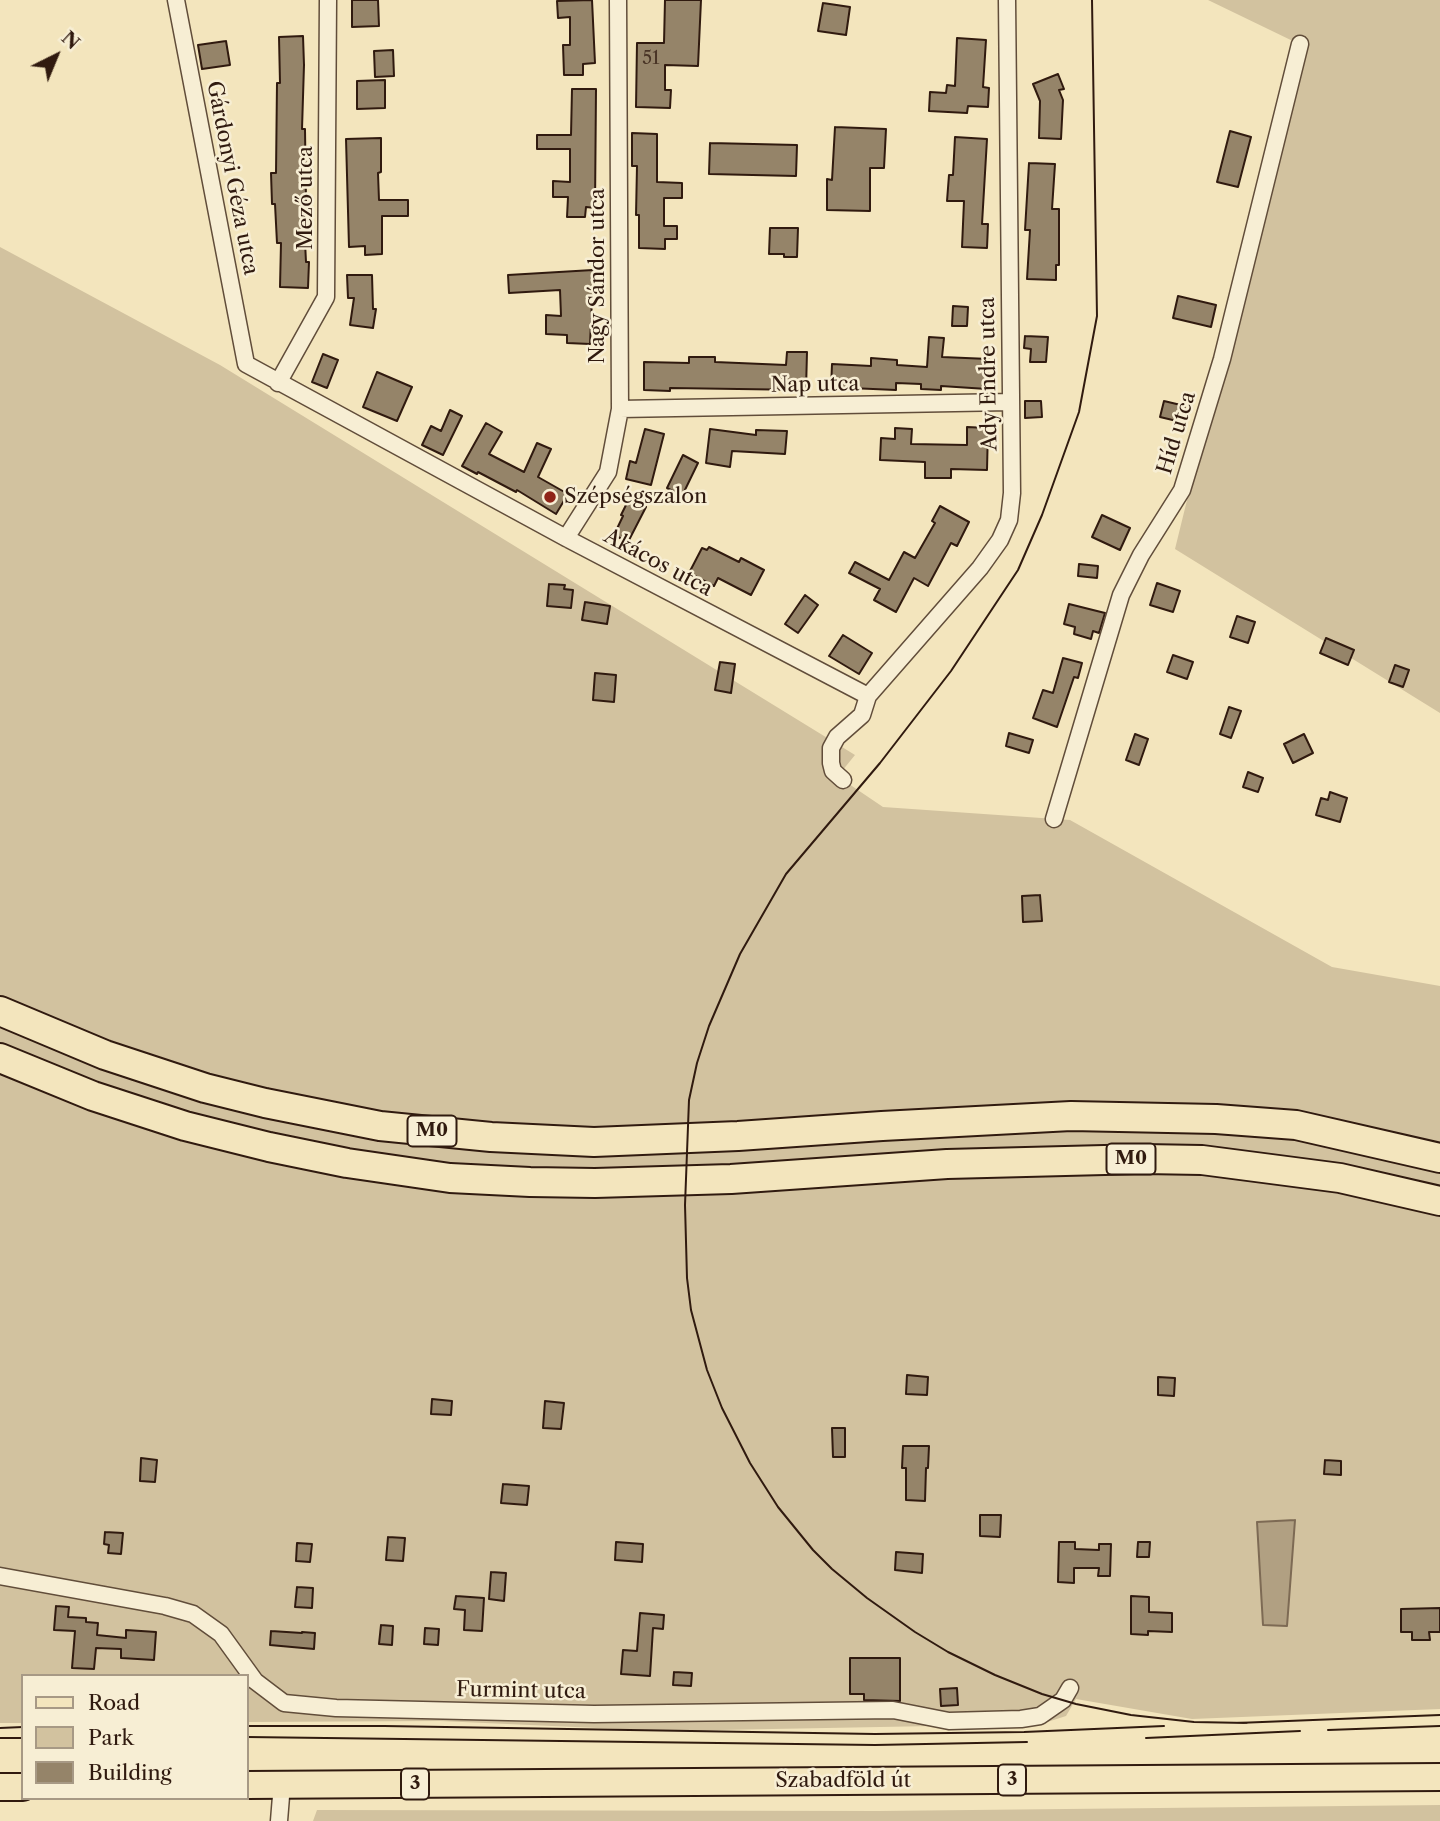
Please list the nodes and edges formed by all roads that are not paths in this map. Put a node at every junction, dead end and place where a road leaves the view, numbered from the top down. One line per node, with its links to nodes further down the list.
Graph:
1 (176, 0): 6 (street, Gárdonyi Géza utca)
2 (328, 0): 7 (street, Mező utca)
3 (618, 0): 9 (street, Nagy Sándor utca)
4 (1007, 0): 8 (street, Ady Endre utca)
5 (1300, 44): 13 (street, Híd utca)
6 (246, 365): 7 (street, Akácos utca)
7 (278, 383): 10 (street, Akácos utca)
8 (1010, 402): 9 (street, Nap utca); 11 (street, Ady Endre utca)
9 (620, 409): 10 (street, Nagy Sándor utca)
10 (566, 538): 11 (street, Akácos utca)
11 (868, 696): 12 (street, Ady Endre utca)
12 (843, 780)
13 (1054, 819)
14 (0, 1011): 16 (highway, M0)
15 (0, 1058): 17 (highway, M0)
16 (1440, 1158)
17 (1440, 1201)
18 (0, 1576): 19 (street, Furmint utca)
19 (1070, 1688)
20 (1440, 1777): 21 (main road, Szabadföld út / 3)
21 (282, 1784): 22 (main road, Szabadföld út / 3); 25 (street)
22 (248, 1785)
23 (0, 1787): 24 (main road)
24 (21, 1787)
25 (279, 1821)

